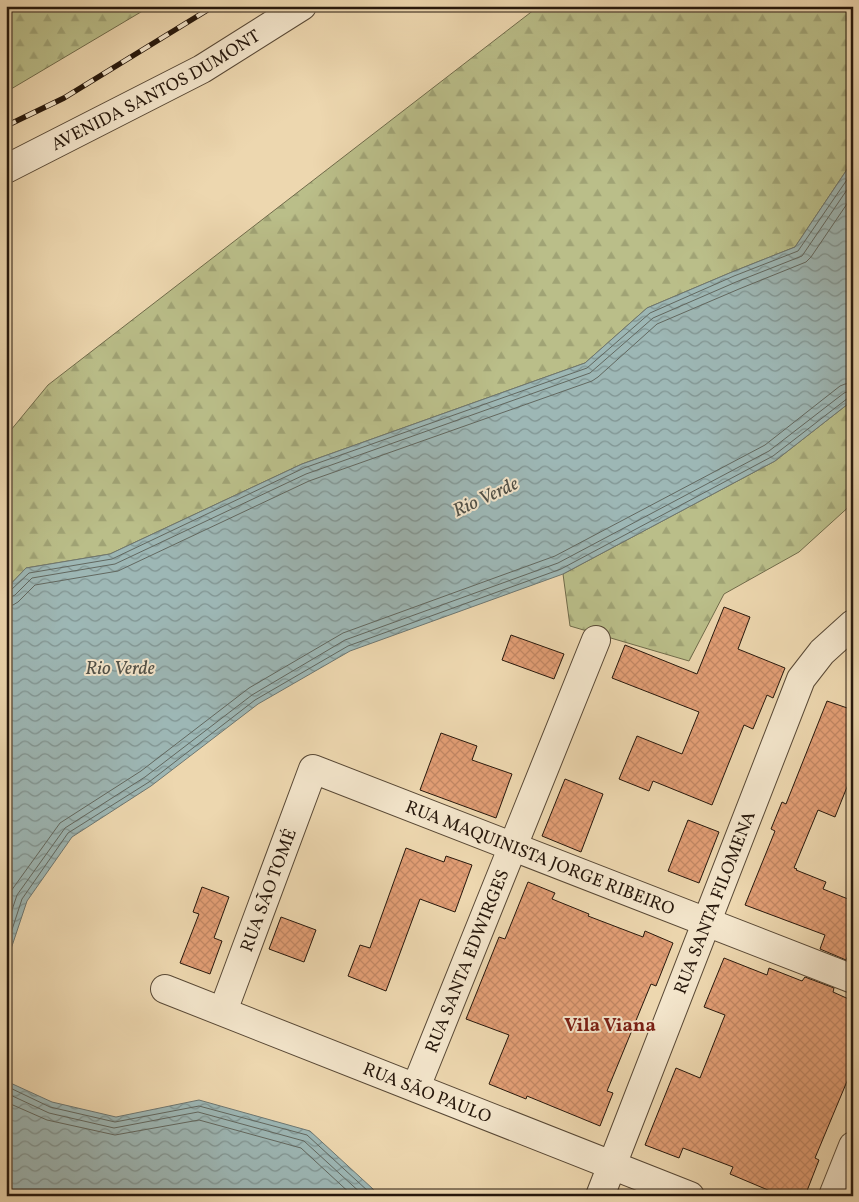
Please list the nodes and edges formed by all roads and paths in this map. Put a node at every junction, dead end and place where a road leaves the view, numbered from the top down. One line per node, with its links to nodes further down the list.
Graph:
1 (302, 6): 2 (street, AVENIDA SANTOS DUMONT)
2 (6, 169)
3 (853, 624): 7 (street, RUA SANTA FILOMENA)
4 (596, 640): 6 (street, RUA SANTA EDWIRGES)
5 (313, 769): 6 (street, RUA MAQUINISTA JORGE RIBEIRO); 10 (street, RUA SÃO TOMÉ)
6 (512, 847): 7 (street, RUA MAQUINISTA JORGE RIBEIRO); 11 (street, RUA SANTA EDWIRGES)
7 (707, 922): 8 (street, RUA MAQUINISTA JORGE RIBEIRO); 13 (street, RUA SANTA FILOMENA)
8 (853, 979)
9 (165, 989): 10 (street, RUA SÃO PAULO)
10 (223, 1011): 11 (street, RUA SÃO PAULO)
11 (416, 1087): 13 (street, RUA SÃO PAULO)
12 (853, 1146): 16 (street)
13 (612, 1165): 14 (street, RUA SANTA FILOMENA); 15 (street, RUA SÃO PAULO)
14 (600, 1196)
15 (690, 1196)
16 (833, 1196)

